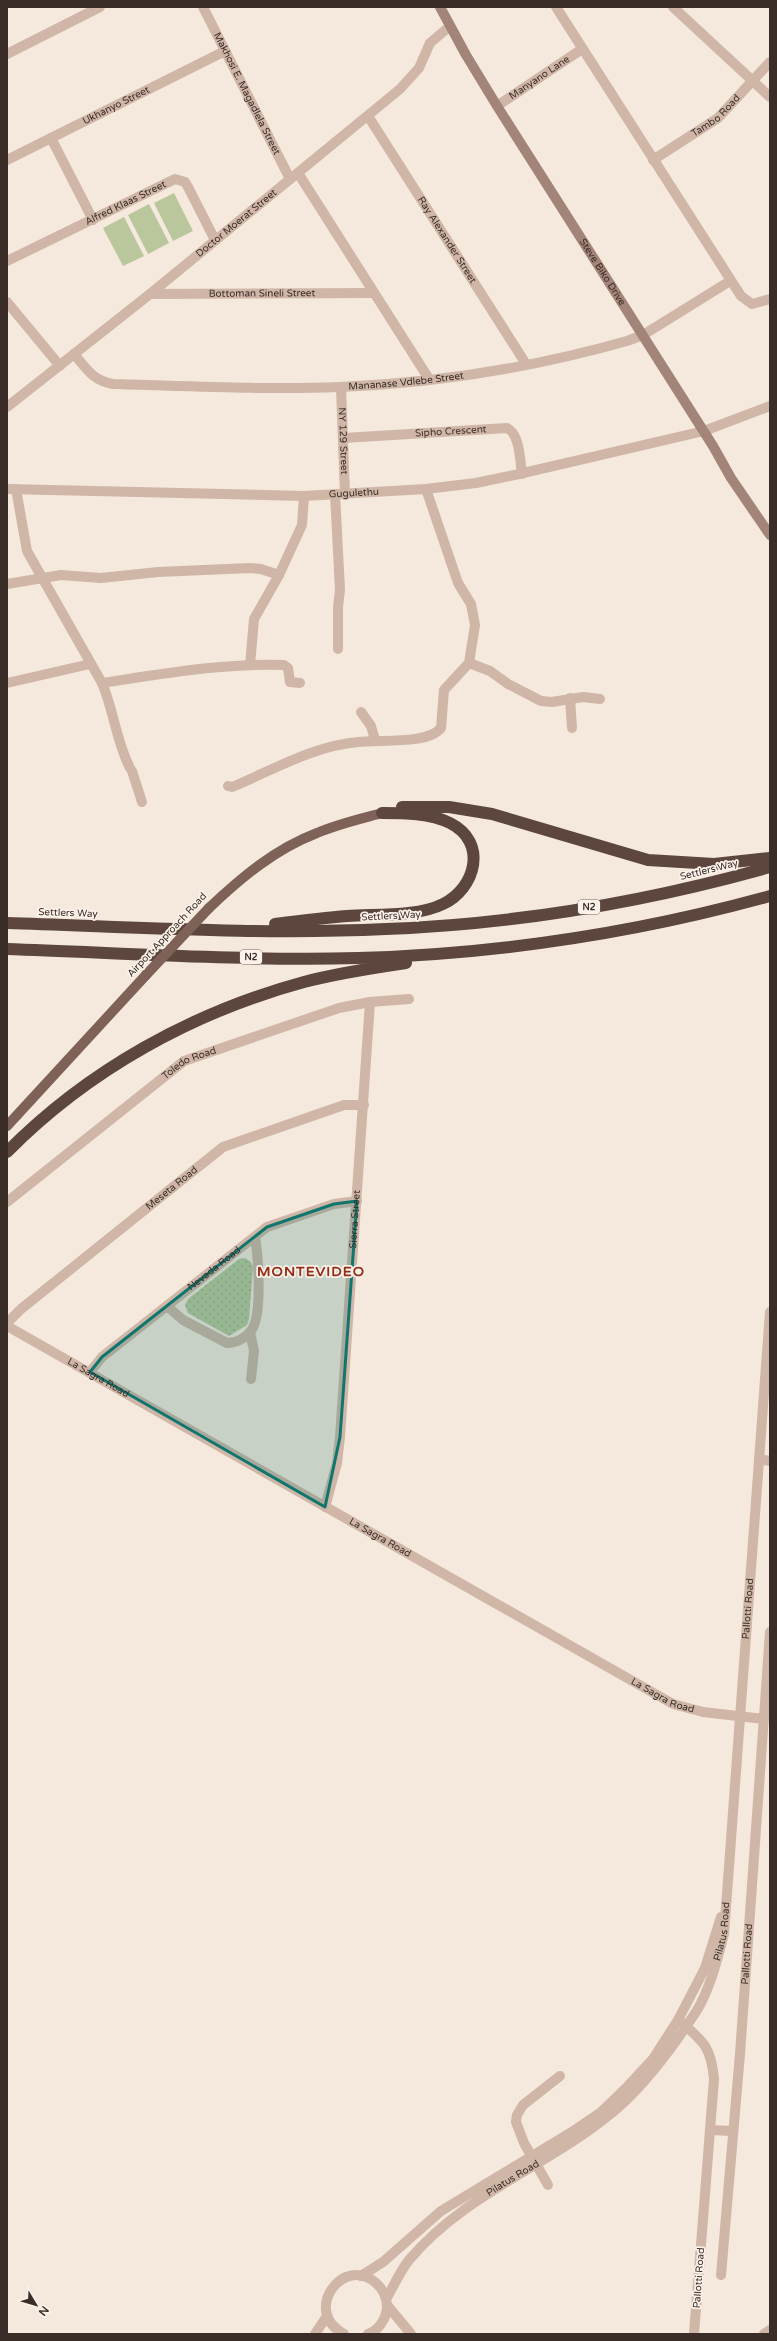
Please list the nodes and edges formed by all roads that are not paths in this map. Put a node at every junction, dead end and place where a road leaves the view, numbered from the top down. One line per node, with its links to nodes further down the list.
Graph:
1 (100, 7): 8 (street)
2 (203, 7): 9 (street, Makhosi E. Magadlela Street)
3 (440, 7): 6 (main road, Steve Biko Drive)
4 (556, 7): 7 (street)
5 (673, 7): 11 (street)
6 (450, 26): 13 (main road, Steve Biko Drive); 14 (street, Doctor Moerat Street)
7 (582, 49): 13 (street, Manyano Lane); 17 (street)
8 (8, 51)
9 (225, 51): 15 (street, Ukhanyo Street); 18 (street, Makhosi E. Magadlela Street)
10 (770, 62): 11 (street, Tambo Road)
11 (753, 81): 12 (street); 17 (street, Tambo Road)
12 (770, 97)
13 (497, 106): 27 (main road, Steve Biko Drive)
14 (368, 116): 18 (street, Doctor Moerat Street); 29 (street, Ray Alexander Street)
15 (51, 138): 16 (street, Ukhanyo Street); 19 (street)
16 (7, 160)
17 (653, 160): 22 (street)
18 (294, 176): 20 (street, Doctor Moerat Street); 23 (street, Makhosi E. Magadlela Street)
19 (92, 220): 20 (street, Alfred Klaas Street); 21 (street, Alfred Klaas Street)
20 (215, 240): 24 (street, Doctor Moerat Street)
21 (7, 261)
22 (730, 281): 25 (street); 27 (street, Mananase Vdlebe Street)
23 (374, 293): 24 (street, Bottoman Sineli Street); 31 (street, Makhosi E. Magadlela Street)
24 (150, 294): 28 (street, Doctor Moerat Street)
25 (770, 299)
26 (7, 302): 30 (street)
27 (643, 335): 29 (street, Mananase Vdlebe Street); 35 (main road, Steve Biko Drive)
28 (74, 354): 30 (street, Doctor Moerat Street); 32 (street, Mananase Vdlebe Street)
29 (526, 364): 31 (street, Mananase Vdlebe Street)
30 (60, 366): 34 (street, Doctor Moerat Street)
31 (430, 379): 32 (street, Mananase Vdlebe Street)
32 (341, 386): 36 (street, NY 129 Street)
33 (770, 406): 35 (street, Gugulethu)
34 (7, 407)
35 (700, 432): 37 (street, Gugulethu); 42 (main road, Steve Biko Drive)
36 (344, 438): 37 (street, Sipho Crescent); 40 (street, NY 129 Street)
37 (522, 474): 39 (street, Gugulethu)
38 (12, 489): 41 (street, Gugulethu); 44 (street)
39 (426, 489): 40 (street, Gugulethu); 48 (street)
40 (340, 494): 41 (street, Gugulethu); 46 (street, NY 129 Street)
41 (304, 496): 43 (street)
42 (770, 535)
43 (279, 575): 44 (street); 49 (street)
44 (41, 577): 45 (street); 47 (street)
45 (7, 584)
46 (338, 649)
47 (90, 664): 50 (street); 52 (street)
48 (468, 664): 53 (street); 57 (street)
49 (250, 665): 50 (street); 51 (street)
50 (102, 683): 59 (street)
51 (300, 683)
52 (7, 684)
53 (570, 698): 54 (street); 56 (street)
54 (600, 699)
55 (361, 712): 57 (street)
56 (572, 728)
57 (376, 740): 58 (street)
58 (228, 786)
59 (142, 802)
60 (382, 813): 61 (highway); 65 (highway); 71 (main road, Airport Approach Road, bridge)
61 (770, 858)
62 (770, 867): 65 (highway, Settlers Way / N2)
63 (770, 896): 66 (highway, N2)
64 (7, 923): 65 (highway, Settlers Way / N2)
65 (212, 929)
66 (494, 948): 67 (highway, N2); 72 (highway)
67 (7, 949)
68 (409, 999): 69 (street, Toledo Road)
69 (370, 1002): 70 (street, Sierra Street); 74 (street, Toledo Road)
70 (364, 1105): 73 (street, Sierra Street); 78 (street, Meseta Road)
71 (7, 1126)
72 (7, 1152)
73 (357, 1201): 75 (street, Nevada Road); 86 (street, Sierra Street)
74 (7, 1202)
75 (255, 1237): 76 (street, Nevada Road); 80 (street)
76 (168, 1307): 80 (street); 82 (street, Nevada Road)
77 (770, 1312): 81 (street, Pallotti Road)
78 (7, 1323)
79 (7, 1326): 82 (street, La Sagra Road)
80 (250, 1332): 83 (street)
81 (769, 1347): 84 (street, Pallotti Road)
82 (90, 1372): 86 (street, La Sagra Road)
83 (251, 1379)
84 (759, 1459): 85 (street); 88 (street, Pallotti Road)
85 (770, 1460)
86 (326, 1507): 88 (street, La Sagra Road)
87 (770, 1632): 89 (street, Pallotti Road)
88 (740, 1716): 89 (street, La Sagra Road); 90 (street, Pallotti Road)
89 (764, 1719): 94 (street, Pallotti Road)
90 (725, 1906): 91 (street, Pilatus Road)
91 (682, 2023): 93 (street, Pallotti Road); 95 (street, Pilatus Road)
92 (560, 2076): 95 (street)
93 (710, 2130): 94 (street); 106 (street, Pallotti Road)
94 (732, 2131): 97 (street, Pallotti Road)
95 (533, 2158): 96 (street); 98 (street, Pilatus Road); 99 (street, Pilatus Road)
96 (548, 2185)
97 (721, 2275)
98 (361, 2276): 99 (street); 100 (street, Pilatus Road)
99 (386, 2302): 104 (street, Pilatus Road); 105 (street)
100 (327, 2316): 102 (street); 103 (street)
101 (770, 2330): 107 (street)
102 (315, 2334)
103 (344, 2334)
104 (372, 2334)
105 (411, 2334)
106 (694, 2334)
107 (764, 2334)

